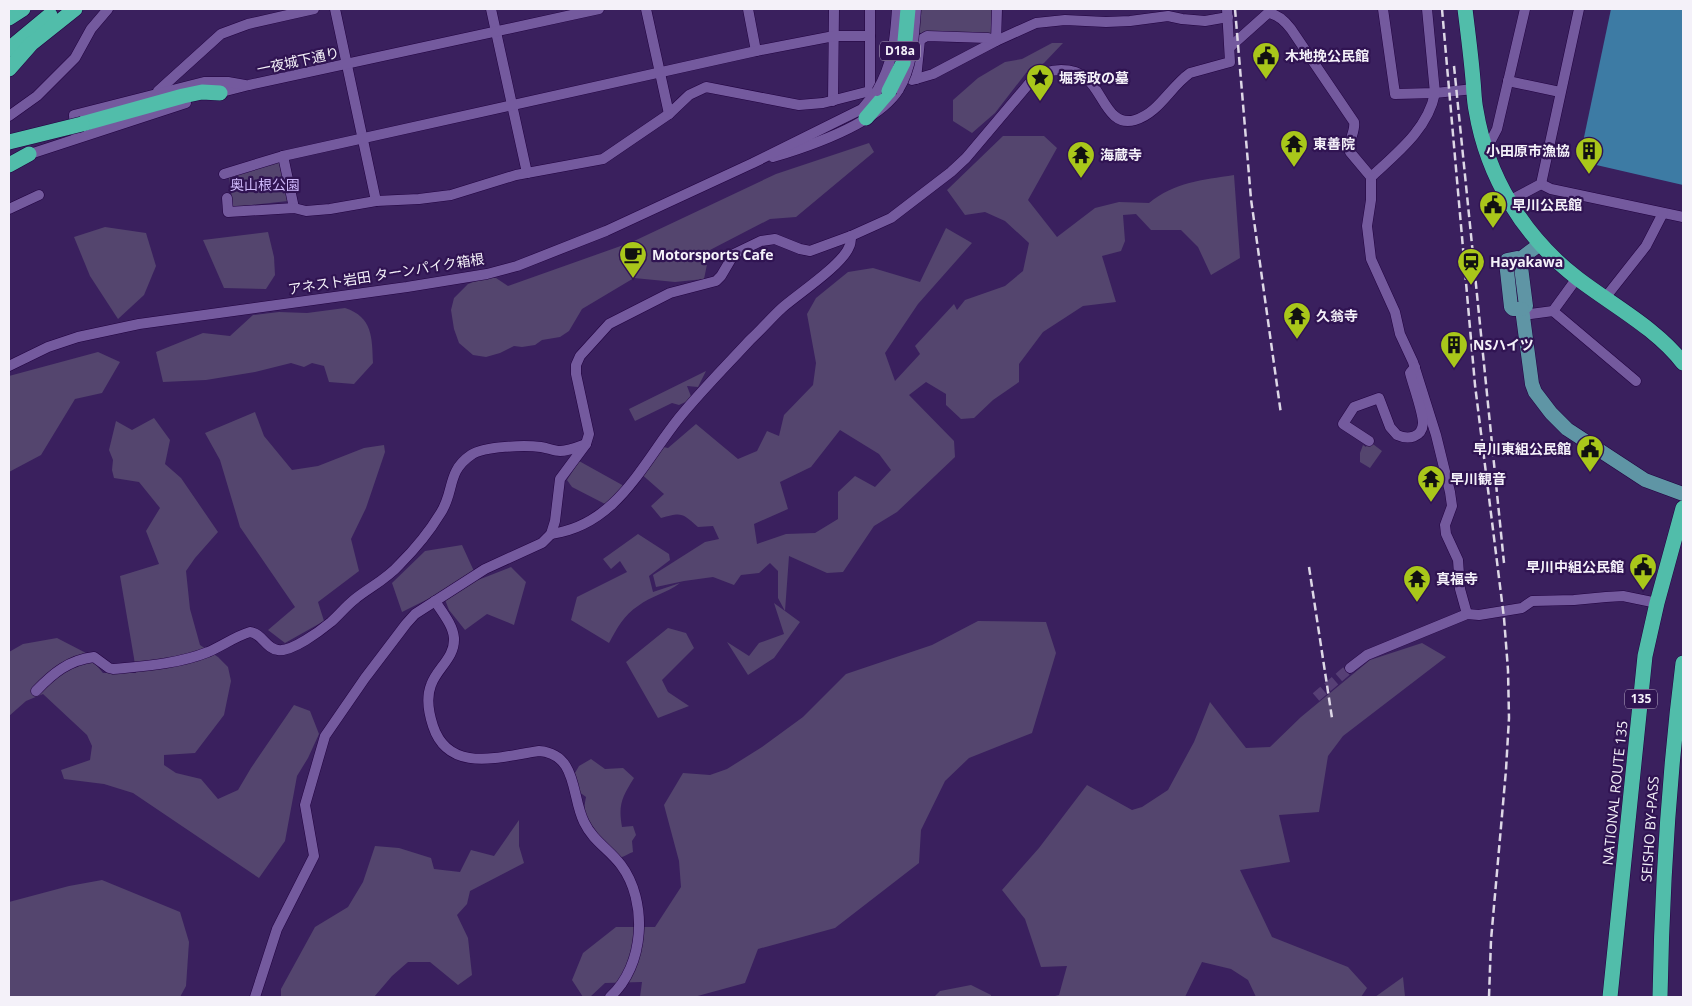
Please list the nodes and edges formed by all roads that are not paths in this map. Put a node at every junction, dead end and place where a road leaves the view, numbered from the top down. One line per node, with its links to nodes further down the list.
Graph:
1 (23, 9): 27 (highway)
2 (42, 9): 29 (highway)
3 (59, 9): 34 (highway)
4 (75, 9): 37 (highway)
5 (108, 9): 52 (street)
6 (314, 9): 45 (street)
7 (334, 9): 36 (street)
8 (491, 9): 28 (street)
9 (598, 9): 28 (street, 一夜城下通り)
10 (646, 9): 38 (street)
11 (748, 9): 35 (street)
12 (834, 9): 30 (street)
13 (870, 9): 31 (street)
14 (897, 9): 43 (street, bridge)
15 (904, 9): 43 (highway, D18a)
16 (908, 9): 43 (highway, bridge)
17 (916, 9): 43 (street, bridge)
18 (997, 9): 32 (street)
19 (1383, 9): 47 (street)
20 (1427, 9): 47 (street)
21 (1465, 9): 42 (highway)
22 (1525, 9): 40 (street)
23 (1579, 9): 44 (street)
24 (1274, 11): 33 (street); 62 (street)
25 (1228, 13): 26 (street); 33 (street)
26 (1136, 14): 32 (street)
27 (9, 18)
28 (496, 31): 36 (street, 一夜城下通り); 49 (street)
29 (9, 35)
30 (834, 36): 31 (street); 35 (street); 48 (street)
31 (870, 36): 43 (street)
32 (996, 41): 39 (street); 39 (street)
33 (1230, 47): 72 (street)
34 (9, 49)
35 (756, 51): 38 (street)
36 (346, 64): 41 (street, 一夜城下通り); 53 (street)
37 (9, 70)
38 (660, 72): 49 (street); 50 (street)
39 (916, 79): 43 (street)
40 (1508, 80): 44 (street); 56 (street)
41 (249, 85): 45 (street); 46 (street, 一夜城下通り)
42 (1474, 89): 47 (street); 56 (highway)
43 (884, 90): 48 (street); 51 (highway, D18a)
44 (1560, 92): 63 (street)
45 (156, 93): 54 (street)
46 (220, 93): 54 (street, 一夜城下通り); 55 (highway, bridge)
47 (1435, 93): 62 (street)
48 (832, 101): 50 (street)
49 (512, 105): 53 (street); 60 (street)
50 (669, 114): 60 (street)
51 (864, 114): 79 (street, アネスト岩田 ターンパイク箱根 / D18a)
52 (9, 116)
53 (363, 137): 58 (street); 66 (street)
54 (76, 138): 57 (street, 一夜城下通り)
55 (9, 142)
56 (1486, 150): 67 (highway)
57 (29, 154): 59 (highway)
58 (283, 156): 61 (street); 68 (street)
59 (9, 163)
60 (526, 173): 66 (street)
61 (224, 174)
62 (1371, 177): 80 (street)
63 (1541, 184): 67 (street); 70 (street)
64 (39, 195): 69 (street)
65 (226, 198): 68 (street)
66 (376, 201): 68 (street)
67 (1509, 201): 73 (highway)
68 (294, 208)
69 (9, 209)
70 (1663, 213): 71 (street); 75 (street)
71 (1683, 217)
72 (851, 236): 83 (street); 86 (street)
73 (1540, 244): 74 (highway); 77 (main road)
74 (1577, 278): 75 (highway); 76 (street)
75 (1605, 298): 78 (highway)
76 (1553, 311): 77 (street); 81 (street)
77 (1523, 312): 84 (main road)
78 (1683, 363)
79 (9, 366)
80 (1415, 367): 82 (street); 89 (street)
81 (1636, 381)
82 (1369, 442)
83 (586, 444): 86 (street); 92 (street)
84 (1683, 494)
85 (1683, 508): 88 (highway, NATIONAL ROUTE 135 / 135)
86 (551, 534): 87 (street)
87 (435, 601): 94 (street); 95 (street)
88 (1657, 603): 89 (street); 96 (highway, NATIONAL ROUTE 135 / 135)
89 (1467, 614): 91 (street)
90 (1683, 663): 97 (highway, SEISHO BY-PASS)
91 (1350, 668)
92 (36, 691)
93 (1683, 696): 98 (highway, SEISHO BY-PASS)
94 (254, 997)
95 (610, 997)
96 (1610, 997)
97 (1660, 997)
98 (1664, 997)

